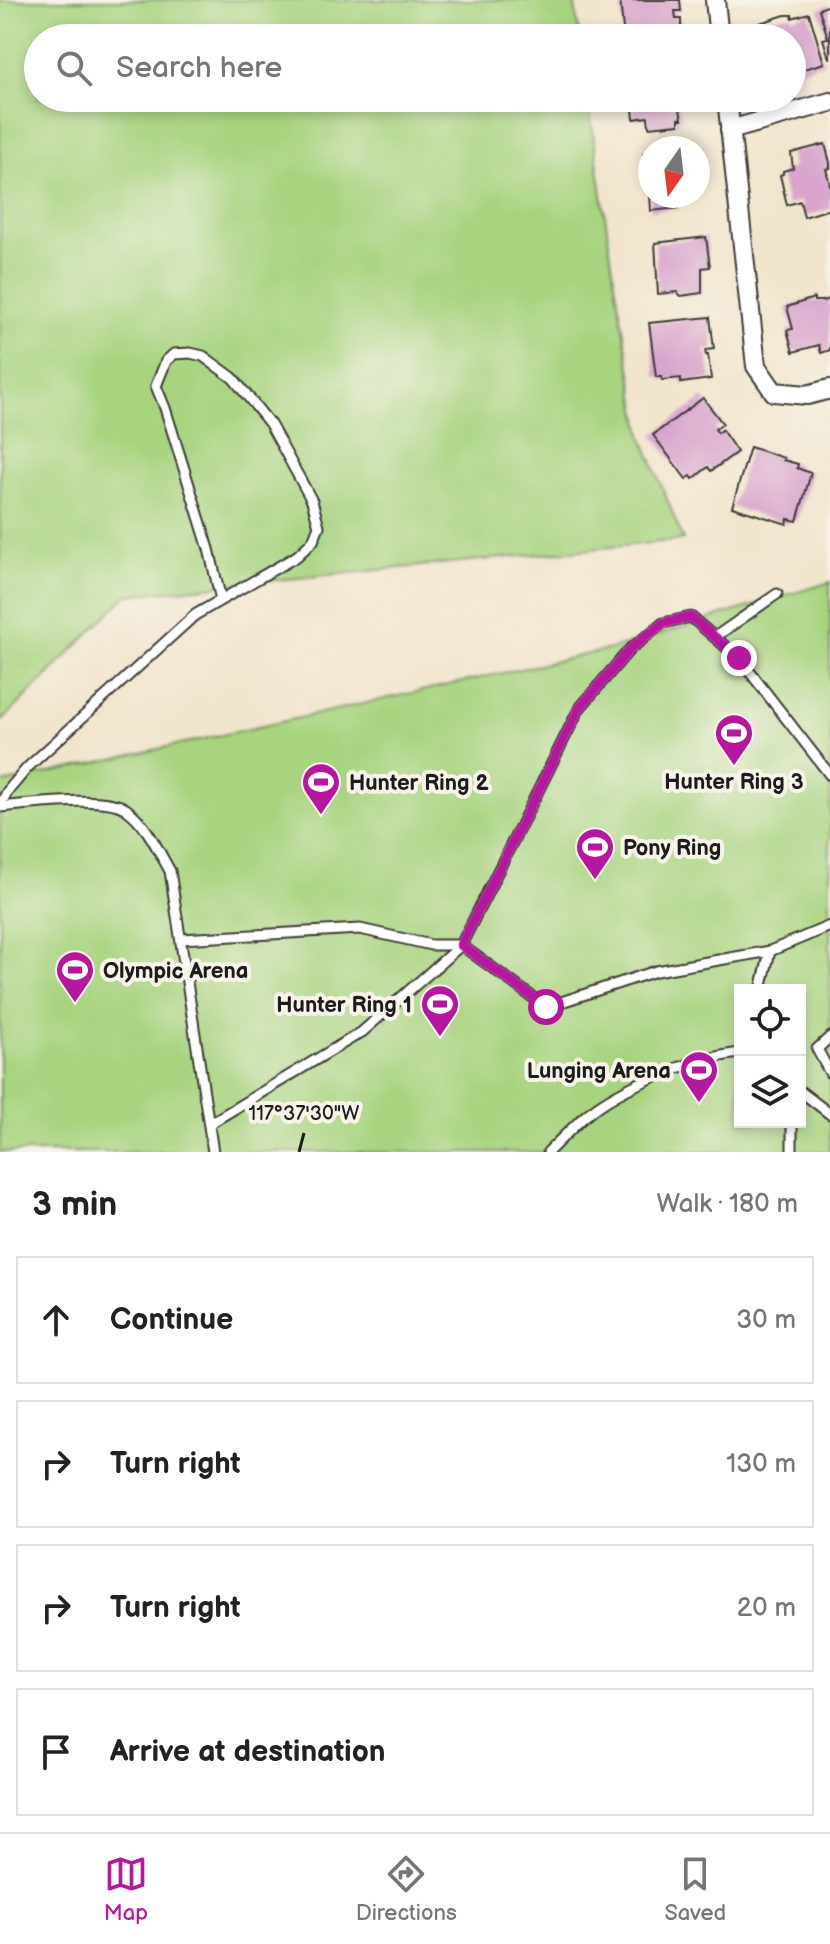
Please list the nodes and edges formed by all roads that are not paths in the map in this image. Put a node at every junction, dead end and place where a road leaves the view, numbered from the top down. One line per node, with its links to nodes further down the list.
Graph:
1 (715, 0): 2 (street)
2 (718, 24)
3 (830, 102): 4 (street)
4 (806, 109)
5 (728, 112): 7 (street)
6 (794, 112): 7 (street)
7 (730, 130): 8 (street)
8 (830, 389)
9 (777, 594): 11 (lane)
10 (221, 600): 10 (lane); 13 (lane)
11 (715, 637): 12 (lane); 16 (lane)
12 (830, 775)
13 (0, 806): 15 (lane)
14 (830, 926): 17 (lane)
15 (181, 939): 16 (lane); 24 (lane)
16 (461, 945): 17 (lane); 24 (lane)
17 (770, 951): 18 (lane)
18 (762, 984)
19 (830, 1037): 21 (lane)
20 (734, 1054): 27 (lane)
21 (830, 1073)
22 (806, 1096): 23 (lane)
23 (830, 1114)
24 (209, 1124): 26 (lane)
25 (792, 1128): 28 (lane)
26 (213, 1152)
27 (548, 1152)
28 (792, 1152)

